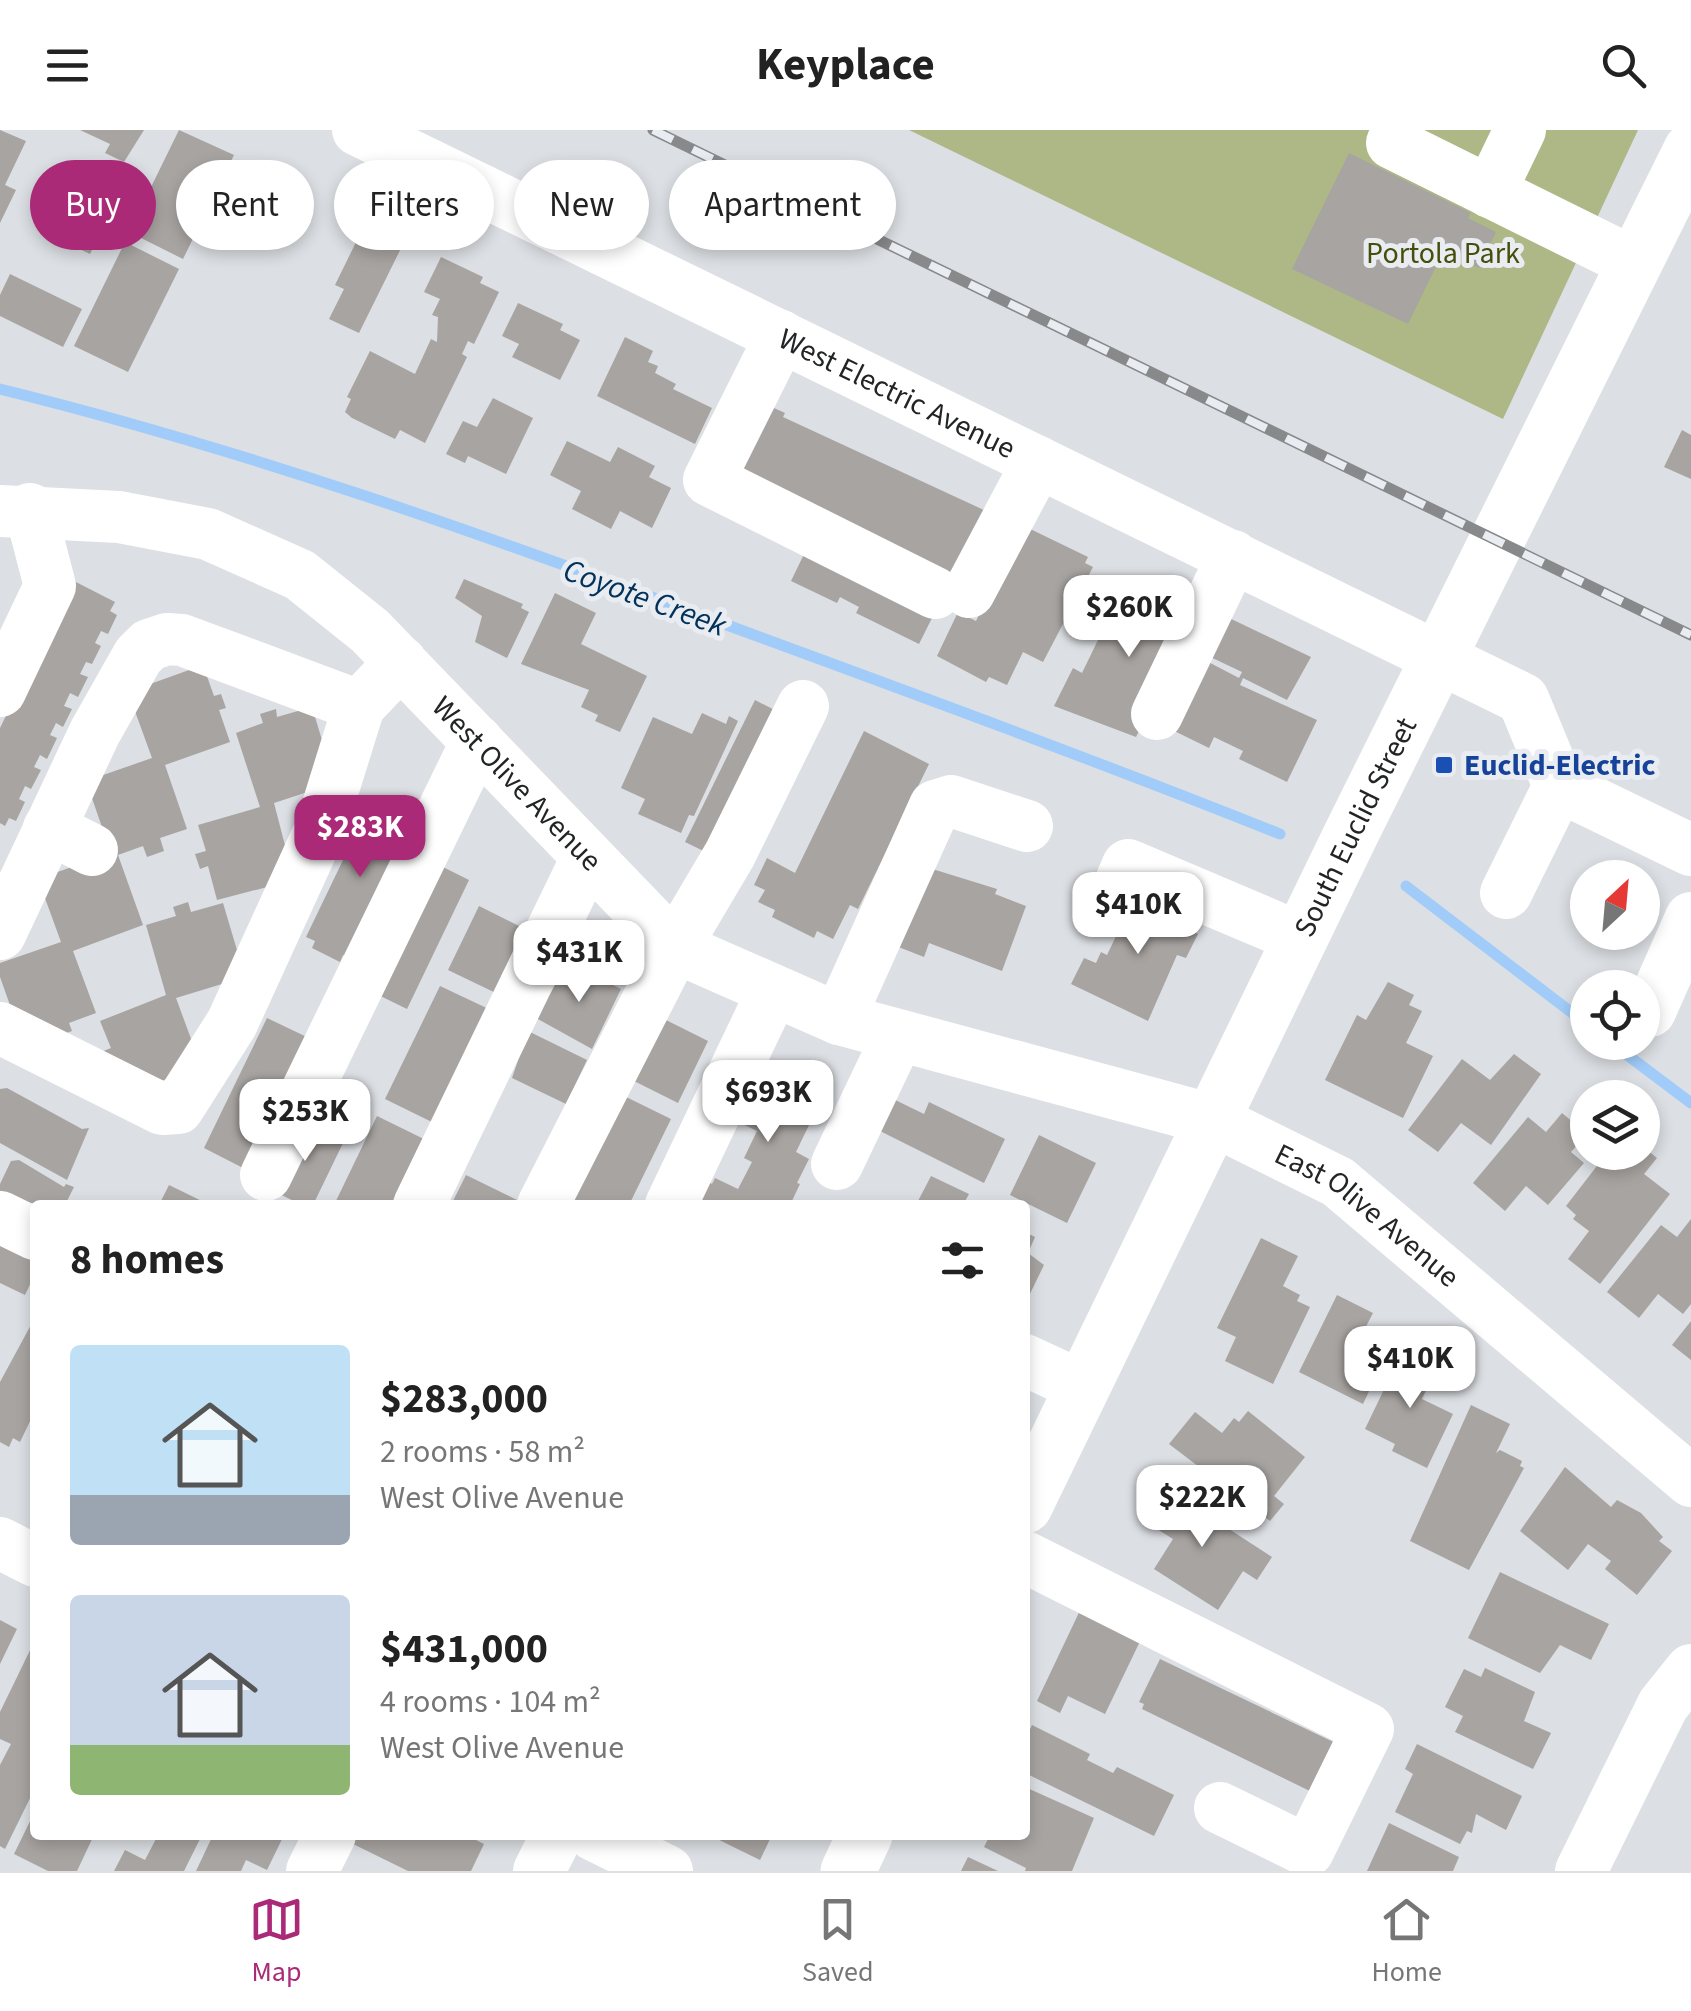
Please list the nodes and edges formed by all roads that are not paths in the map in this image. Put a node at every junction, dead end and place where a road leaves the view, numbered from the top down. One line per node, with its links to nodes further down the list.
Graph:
1 (358, 130): 7 (street, West Electric Avenue)
2 (1398, 130): 5 (street)
3 (1520, 130): 5 (street)
4 (1691, 150): 6 (main road, South Euclid Street)
5 (1490, 192): 6 (street)
6 (1634, 263): 11 (main road, South Euclid Street)
7 (781, 336): 8 (street, West Electric Avenue); 8 (street)
8 (1038, 462): 10 (street, West Electric Avenue)
9 (15, 510): 12 (street, West Olive Avenue); 13 (street)
10 (1233, 556): 11 (street, West Electric Avenue); 16 (street)
11 (1439, 656): 18 (street, West Electric Avenue); 26 (main road, South Euclid Street)
12 (400, 662): 14 (street); 17 (street, West Olive Avenue)
13 (0, 691)
14 (360, 706): 25 (street); 31 (street)
15 (803, 706): 27 (street)
16 (1156, 714)
17 (477, 741): 21 (street, West Olive Avenue); 35 (street)
18 (1559, 786): 20 (street); 22 (street)
19 (1027, 826): 30 (street)
20 (1691, 850)
21 (587, 858): 27 (street, West Olive Avenue); 36 (street)
22 (1506, 893)
23 (1111, 905): 26 (street)
24 (1691, 918): 28 (street)
25 (16, 931)
26 (1300, 938): 33 (main road, South Euclid Street)
27 (675, 947): 29 (street, West Olive Avenue); 37 (street)
28 (1660, 988)
29 (772, 993): 30 (street, West Olive Avenue); 38 (street)
30 (839, 1019): 32 (street, West Olive Avenue)
31 (0, 1028)
32 (898, 1036): 33 (street, West Olive Avenue); 34 (street)
33 (1213, 1120): 42 (main road, South Euclid Street); 43 (street, East Olive Avenue)
34 (837, 1164)
35 (266, 1175)
36 (421, 1200)
37 (546, 1200)
38 (673, 1200)
39 (0, 1216): 40 (street)
40 (30, 1231)
41 (1030, 1362): 42 (street)
42 (1083, 1387): 44 (main road, South Euclid Street)
43 (1691, 1481)
44 (1030, 1496)
45 (0, 1543): 46 (street)
46 (30, 1558)
47 (1030, 1559): 49 (street)
48 (1691, 1670): 58 (street)
49 (1220, 1808)
50 (328, 1840): 54 (street)
51 (554, 1840): 55 (street)
52 (604, 1840): 56 (street)
53 (863, 1840): 57 (main road)
54 (312, 1871)
55 (539, 1871)
56 (666, 1871)
57 (848, 1871)
58 (1581, 1871)

